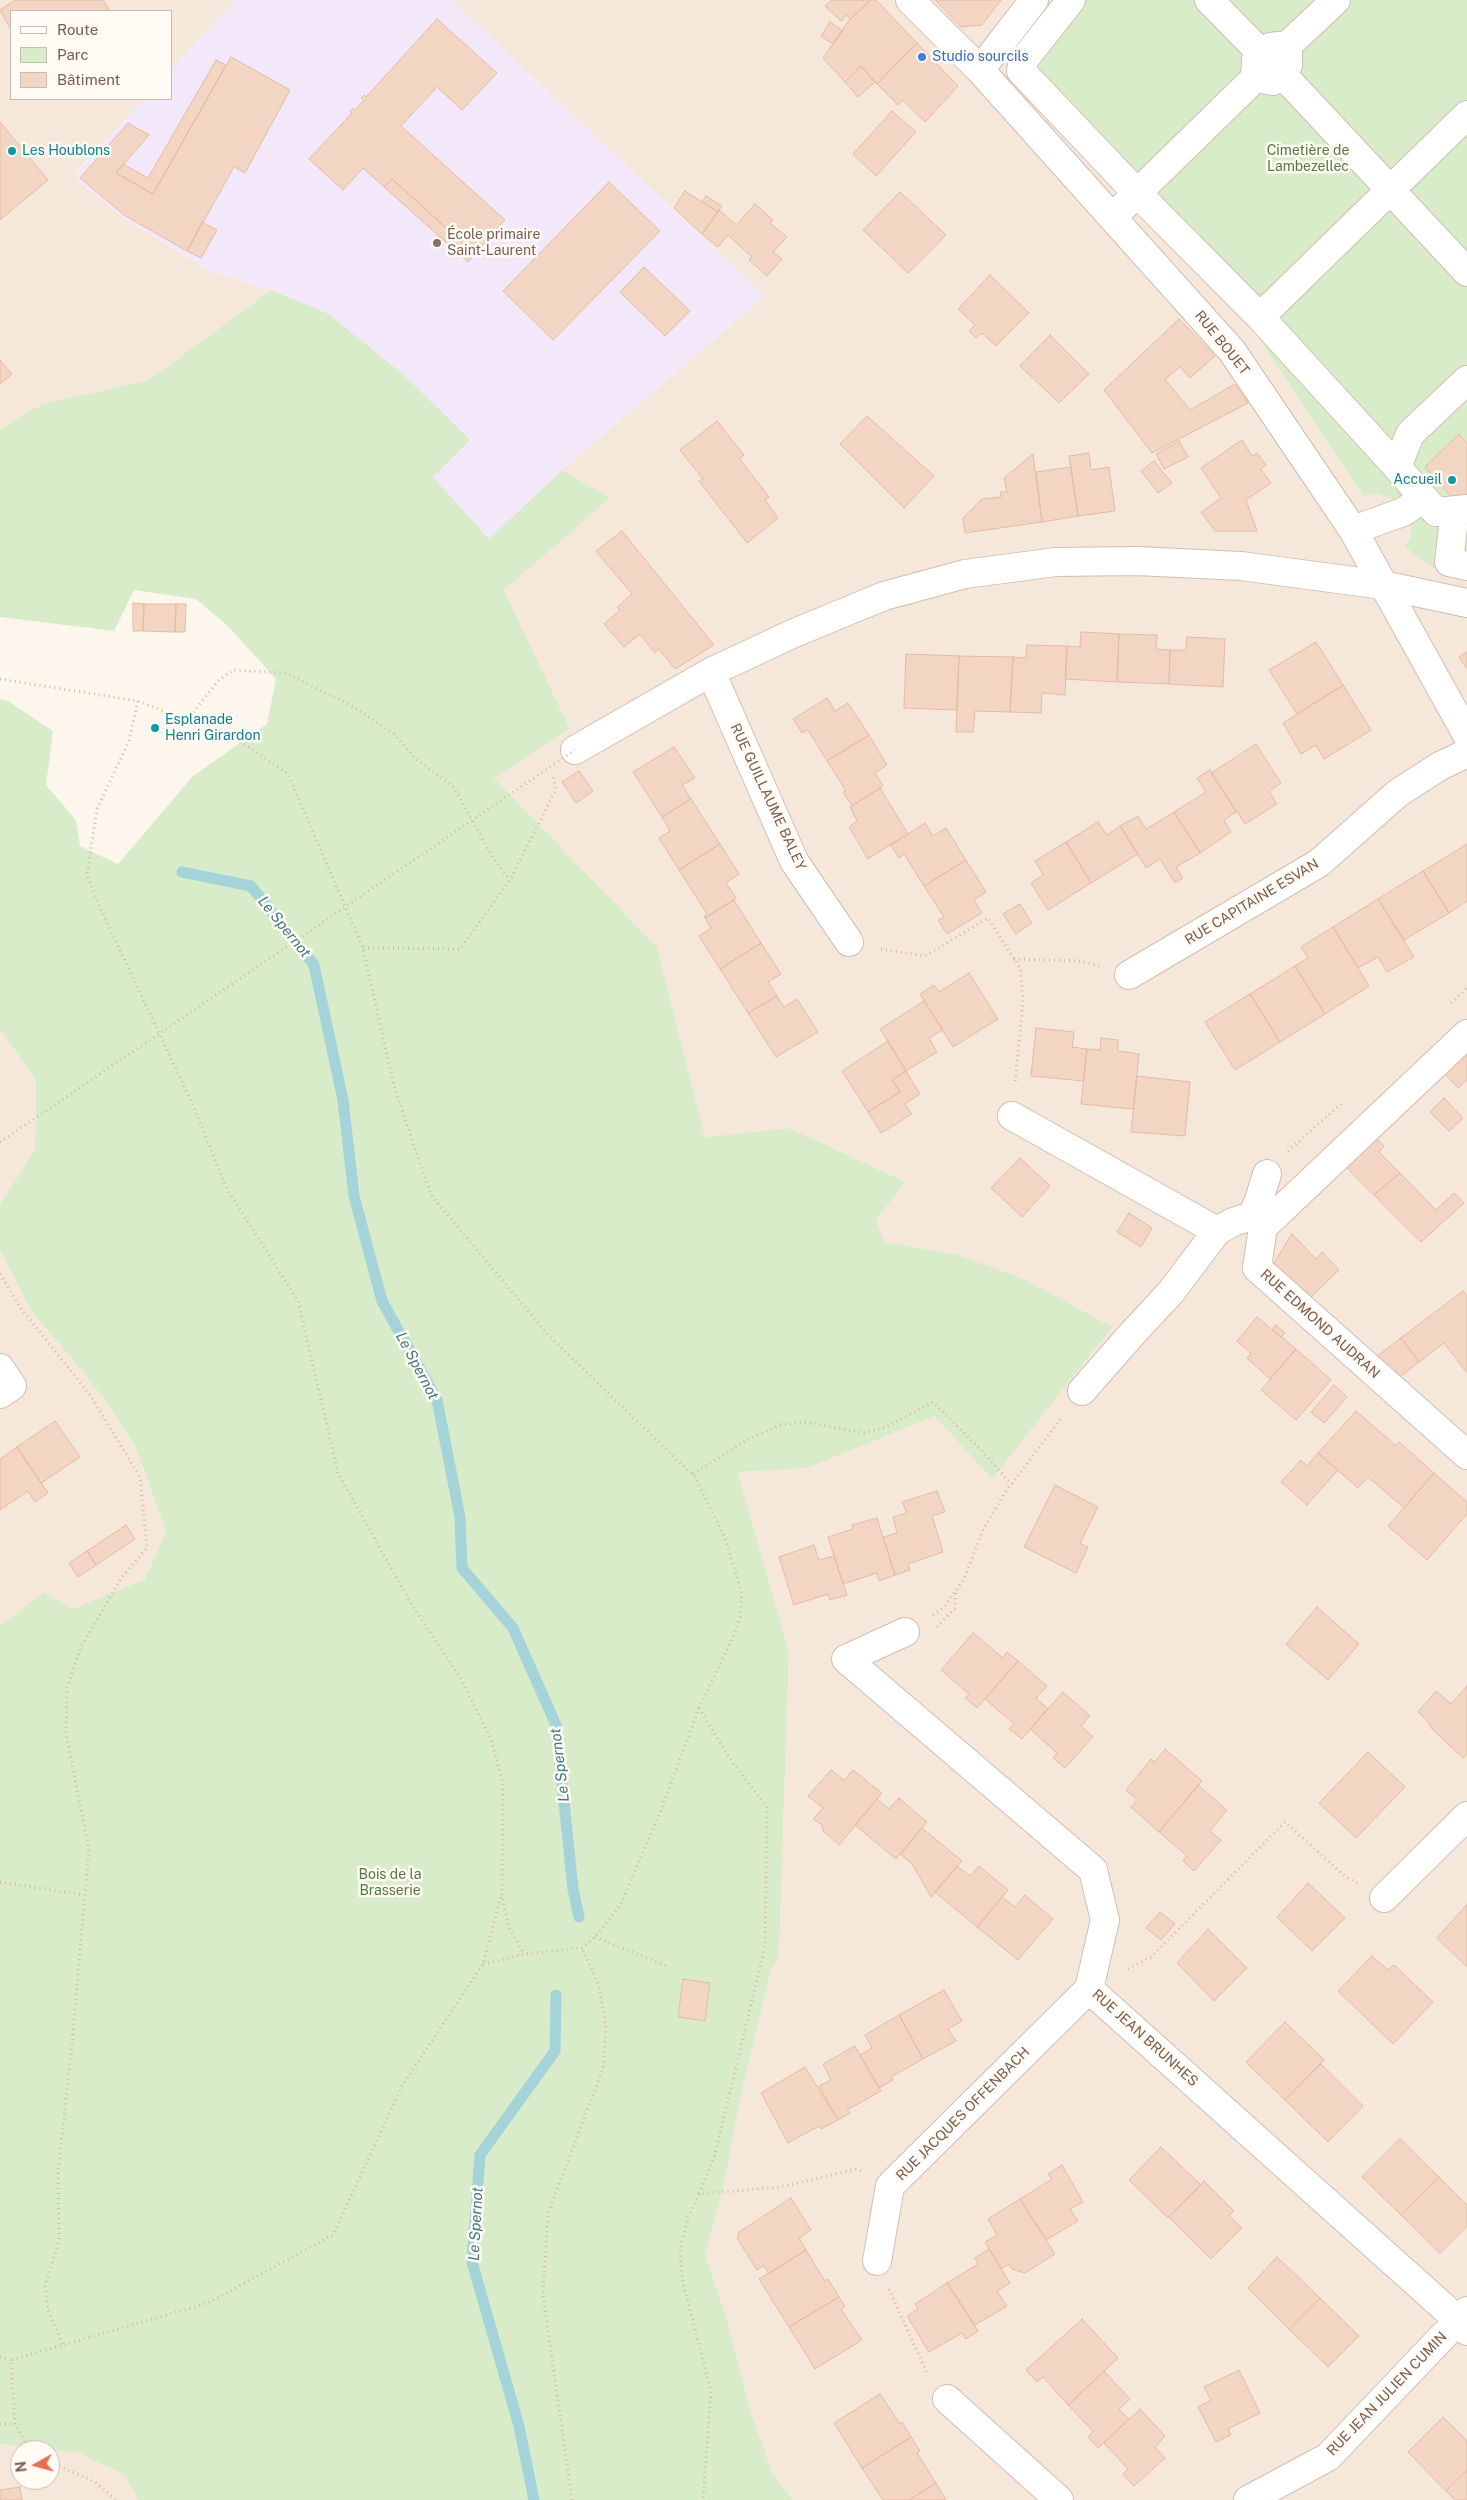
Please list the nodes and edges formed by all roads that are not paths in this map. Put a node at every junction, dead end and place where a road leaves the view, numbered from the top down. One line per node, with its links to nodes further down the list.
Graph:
1 (910, 0): 7 (street, RUE BOUET)
2 (1034, 0): 7 (street)
3 (1071, 0): 10 (street)
4 (1209, 0): 6 (street)
5 (1336, 0): 6 (street)
6 (1266, 69): 9 (street); 10 (street)
7 (980, 70): 11 (street, RUE BOUET)
8 (1467, 115): 9 (street)
9 (1392, 190): 12 (street); 13 (street)
10 (1137, 193): 11 (street); 13 (street)
11 (1112, 218): 18 (street, RUE BOUET)
12 (1467, 272)
13 (1260, 317): 15 (street)
14 (1467, 380): 15 (street)
15 (1397, 467): 16 (street)
16 (1424, 498): 17 (street); 18 (street)
17 (1461, 510): 19 (street)
18 (1353, 530): 20 (street, RUE BOUET)
19 (1467, 566)
20 (1383, 585): 21 (street); 22 (street); 23 (street, RUE BOUET)
21 (1467, 603)
22 (711, 672): 24 (street); 26 (street, RUE GUILLAUME BALEY)
23 (1467, 735)
24 (574, 748)
25 (1467, 753): 27 (street, RUE CAPITAINE ESVAN)
26 (849, 942)
27 (1129, 975)
28 (1467, 1034): 31 (street, RUE EDMOND AUDRAN)
29 (1012, 1116): 32 (street)
30 (1267, 1174): 31 (street)
31 (1263, 1216): 32 (street); 36 (street, RUE EDMOND AUDRAN)
32 (1217, 1231): 34 (street)
33 (0, 1368): 35 (street)
34 (1082, 1392)
35 (0, 1394)
36 (1467, 1455)
37 (905, 1632): 40 (street, RUE JEAN BRUNHES)
38 (1467, 1816): 39 (street)
39 (1384, 1898)
40 (1089, 1989): 41 (street, RUE JACQUES OFFENBACH); 42 (street, RUE JEAN BRUNHES)
41 (877, 2261)
42 (1464, 2321): 45 (street, RUE JEAN JULIEN CUMIN)
43 (947, 2399): 44 (street)
44 (1059, 2500)
45 (1248, 2500)

